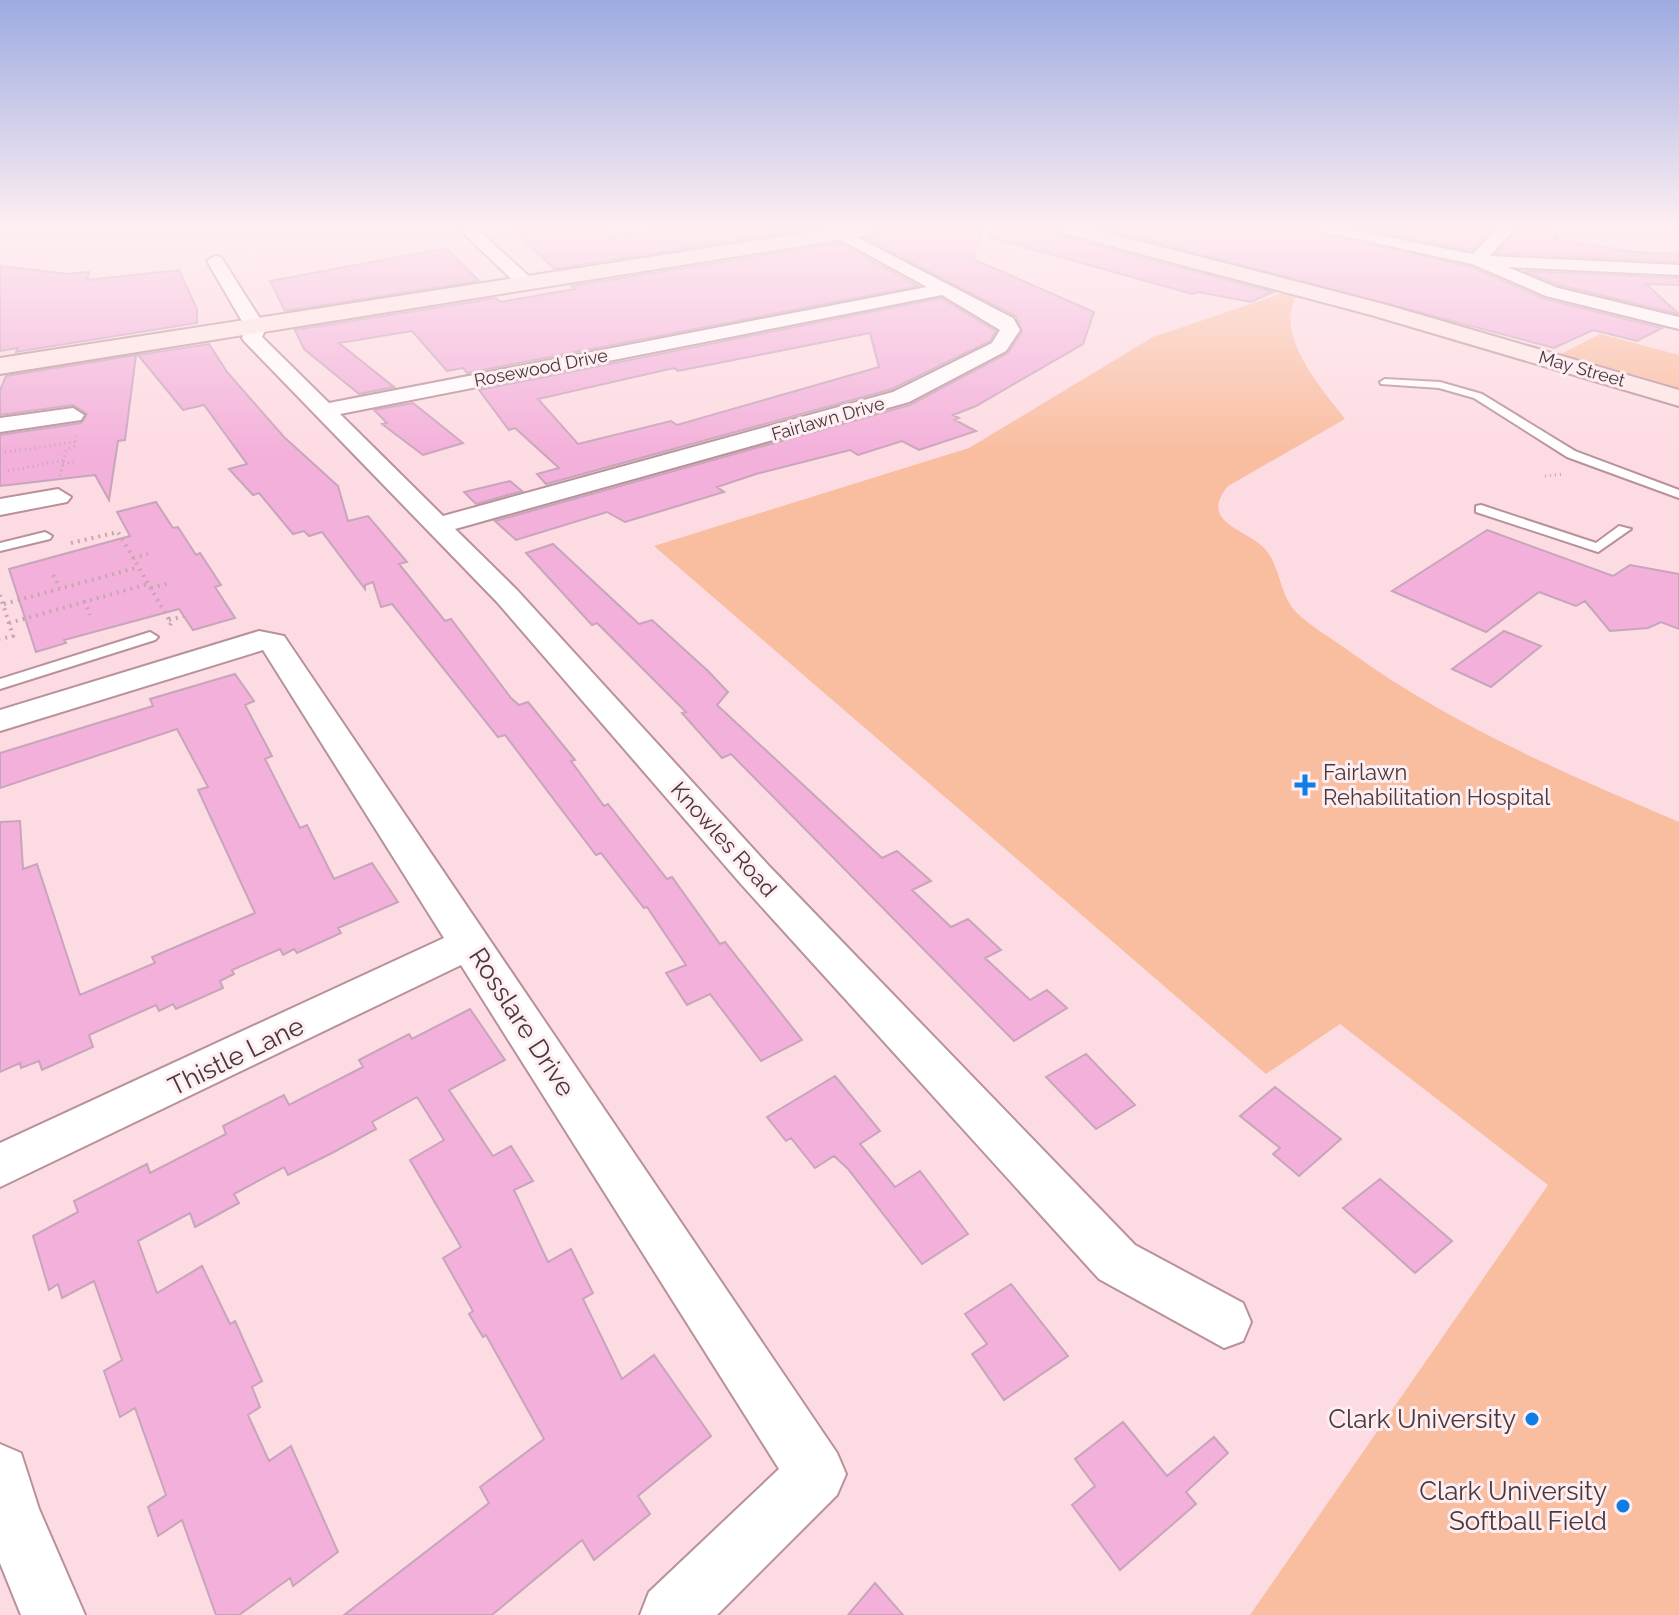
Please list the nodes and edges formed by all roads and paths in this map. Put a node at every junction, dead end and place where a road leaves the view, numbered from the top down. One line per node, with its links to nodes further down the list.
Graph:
1 (242, 304): 8 (street)
2 (402, 304): 8 (street)
3 (866, 304): 12 (street, Rosewood Drive)
4 (973, 304): 24 (street, Fairlawn Drive)
5 (1357, 304): 11 (street, May Street)
6 (1603, 304): 7 (street)
7 (1679, 323)
8 (256, 328): 9 (street); 12 (street, Knowles Road)
9 (0, 366)
10 (1385, 382): 20 (lane)
11 (1679, 398)
12 (326, 410): 24 (street, Knowles Road)
13 (73, 415): 14 (street); 15 (path)
14 (0, 425)
15 (75, 442): 16 (path); 17 (path)
16 (0, 453)
17 (64, 462): 18 (path); 19 (path); 21 (path)
18 (76, 462)
19 (8, 471)
20 (1679, 494)
21 (58, 497): 22 (street)
22 (0, 507)
23 (1481, 509): 25 (lane)
24 (440, 525): 49 (street, Knowles Road)
25 (1624, 529)
26 (45, 536): 28 (lane)
27 (71, 543): 30 (path)
28 (0, 547)
29 (148, 554): 30 (path)
30 (133, 558): 31 (path)
31 (139, 567): 34 (path); 35 (path)
32 (53, 575): 35 (path)
33 (170, 583): 34 (path)
34 (149, 586): 37 (path); 41 (path)
35 (60, 589): 38 (path)
36 (0, 595): 38 (path)
37 (84, 601): 39 (path); 42 (path)
38 (4, 604): 42 (path)
39 (90, 615)
40 (184, 616): 41 (path)
41 (169, 620): 43 (path)
42 (9, 623): 44 (path)
43 (150, 637): 45 (lane)
44 (0, 639)
45 (0, 684)
46 (0, 721): 47 (street, Rosslare Drive)
47 (470, 943): 48 (street, Thistle Lane); 52 (street, Rosslare Drive)
48 (0, 1166)
49 (1224, 1322)
50 (0, 1474): 51 (street)
51 (53, 1615)
52 (672, 1615)

